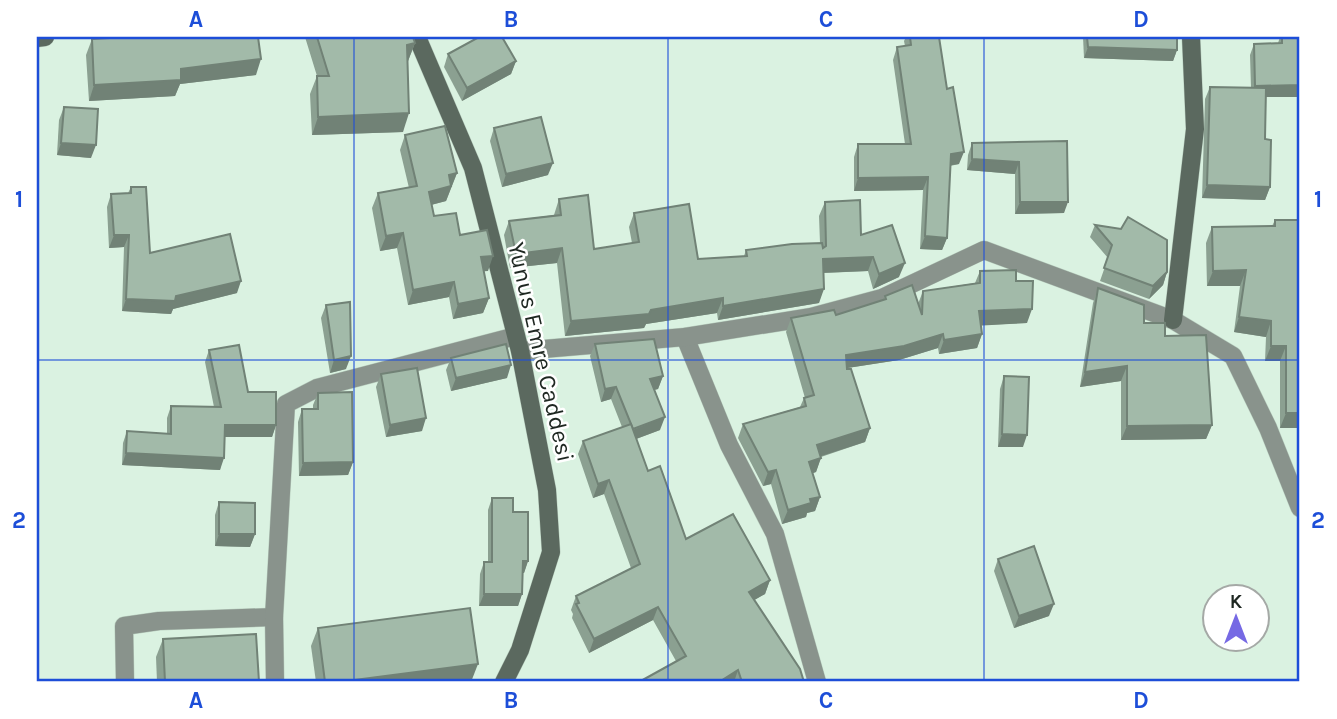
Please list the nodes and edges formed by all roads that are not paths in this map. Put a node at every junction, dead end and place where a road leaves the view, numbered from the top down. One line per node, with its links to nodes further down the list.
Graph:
1 (45, 37): 4 (street)
2 (417, 37): 7 (street, Yunus Emre Caddesi)
3 (1191, 37): 5 (street)
4 (37, 38)
5 (1173, 320): 6 (street); 8 (street)
6 (685, 337): 7 (street); 13 (street)
7 (518, 343): 9 (street); 12 (street, Yunus Emre Caddesi)
8 (1300, 508)
9 (274, 617): 10 (street); 11 (street)
10 (125, 682)
11 (275, 682)
12 (504, 682)
13 (817, 682)

